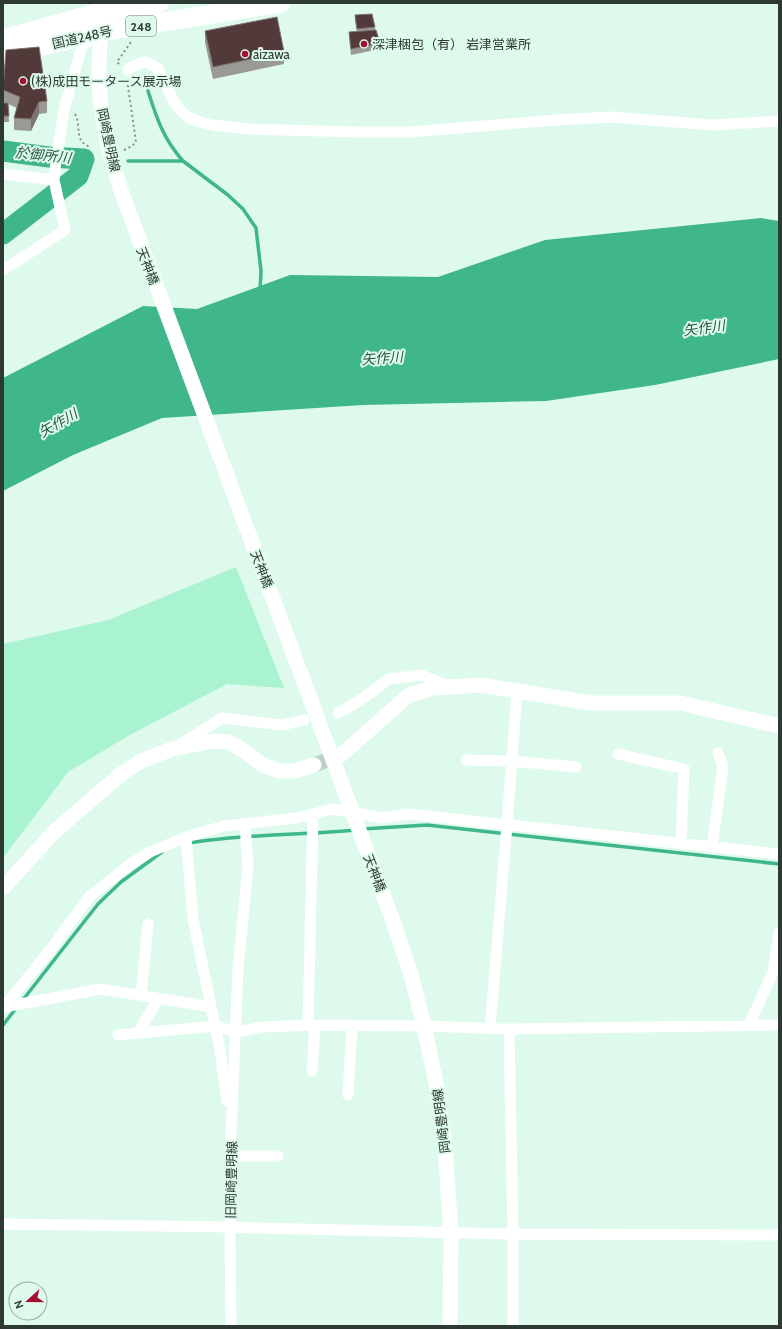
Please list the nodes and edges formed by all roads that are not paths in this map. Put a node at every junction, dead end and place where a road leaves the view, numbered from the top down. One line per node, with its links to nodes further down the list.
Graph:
1 (159, 3): 3 (highway, 国道248号 / 248)
2 (281, 3): 4 (highway, 国道248号 / 248)
3 (101, 7): 4 (main road, 岡崎豊明線); 5 (highway, 国道248号 / 248)
4 (100, 32): 6 (highway, 国道248号 / 248); 10 (street); 11 (main road, 岡崎豊明線)
5 (3, 39)
6 (3, 56)
7 (128, 70): 8 (street)
8 (779, 121)
9 (3, 174): 10 (street)
10 (54, 174): 12 (street)
11 (130, 217): 34 (main road, 天神橋)
12 (3, 270)
13 (451, 687): 14 (main road); 15 (street); 21 (main road)
14 (517, 692): 17 (main road); 23 (street)
15 (338, 713)
16 (304, 720): 18 (street)
17 (779, 726)
18 (172, 749): 24 (main road); 33 (main road)
19 (718, 753): 31 (street)
20 (618, 754): 30 (street)
21 (341, 755)
22 (466, 760): 23 (street)
23 (512, 761): 25 (street); 28 (street)
24 (314, 765)
25 (576, 767)
26 (313, 814): 27 (street); 28 (street); 41 (street)
27 (245, 824): 29 (street); 49 (street)
28 (507, 825): 30 (street); 47 (street)
29 (186, 837): 39 (street); 40 (street)
30 (681, 844): 31 (street)
31 (712, 847): 32 (street)
32 (779, 854)
33 (3, 888)
34 (393, 921): 45 (main road, 岡崎豊明線)
35 (148, 924): 37 (street)
36 (779, 933): 46 (street)
37 (141, 996): 38 (street); 40 (street)
38 (158, 999): 39 (street); 50 (street)
39 (211, 1007): 43 (street)
40 (3, 1008)
41 (311, 1025): 44 (street); 49 (street); 52 (street)
42 (779, 1025): 46 (street)
43 (215, 1026): 49 (street); 50 (street); 54 (street)
44 (352, 1026): 45 (street); 53 (street)
45 (424, 1026): 47 (street); 59 (main road, 岡崎豊明線)
46 (749, 1026): 48 (street)
47 (490, 1029): 48 (street)
48 (509, 1029): 60 (street)
49 (236, 1032): 54 (street)
50 (138, 1033): 51 (street)
51 (118, 1035)
52 (312, 1071)
53 (348, 1095)
54 (231, 1133): 55 (street, 旧岡崎豊明線)
55 (231, 1156): 56 (street); 58 (street, 旧岡崎豊明線)
56 (278, 1156)
57 (3, 1224): 58 (street)
58 (230, 1226): 59 (street); 62 (street, 旧岡崎豊明線)
59 (451, 1232): 60 (street); 63 (main road, 岡崎豊明線)
60 (513, 1234): 61 (street); 64 (street)
61 (779, 1235)
62 (231, 1326)
63 (450, 1326)
64 (513, 1326)

